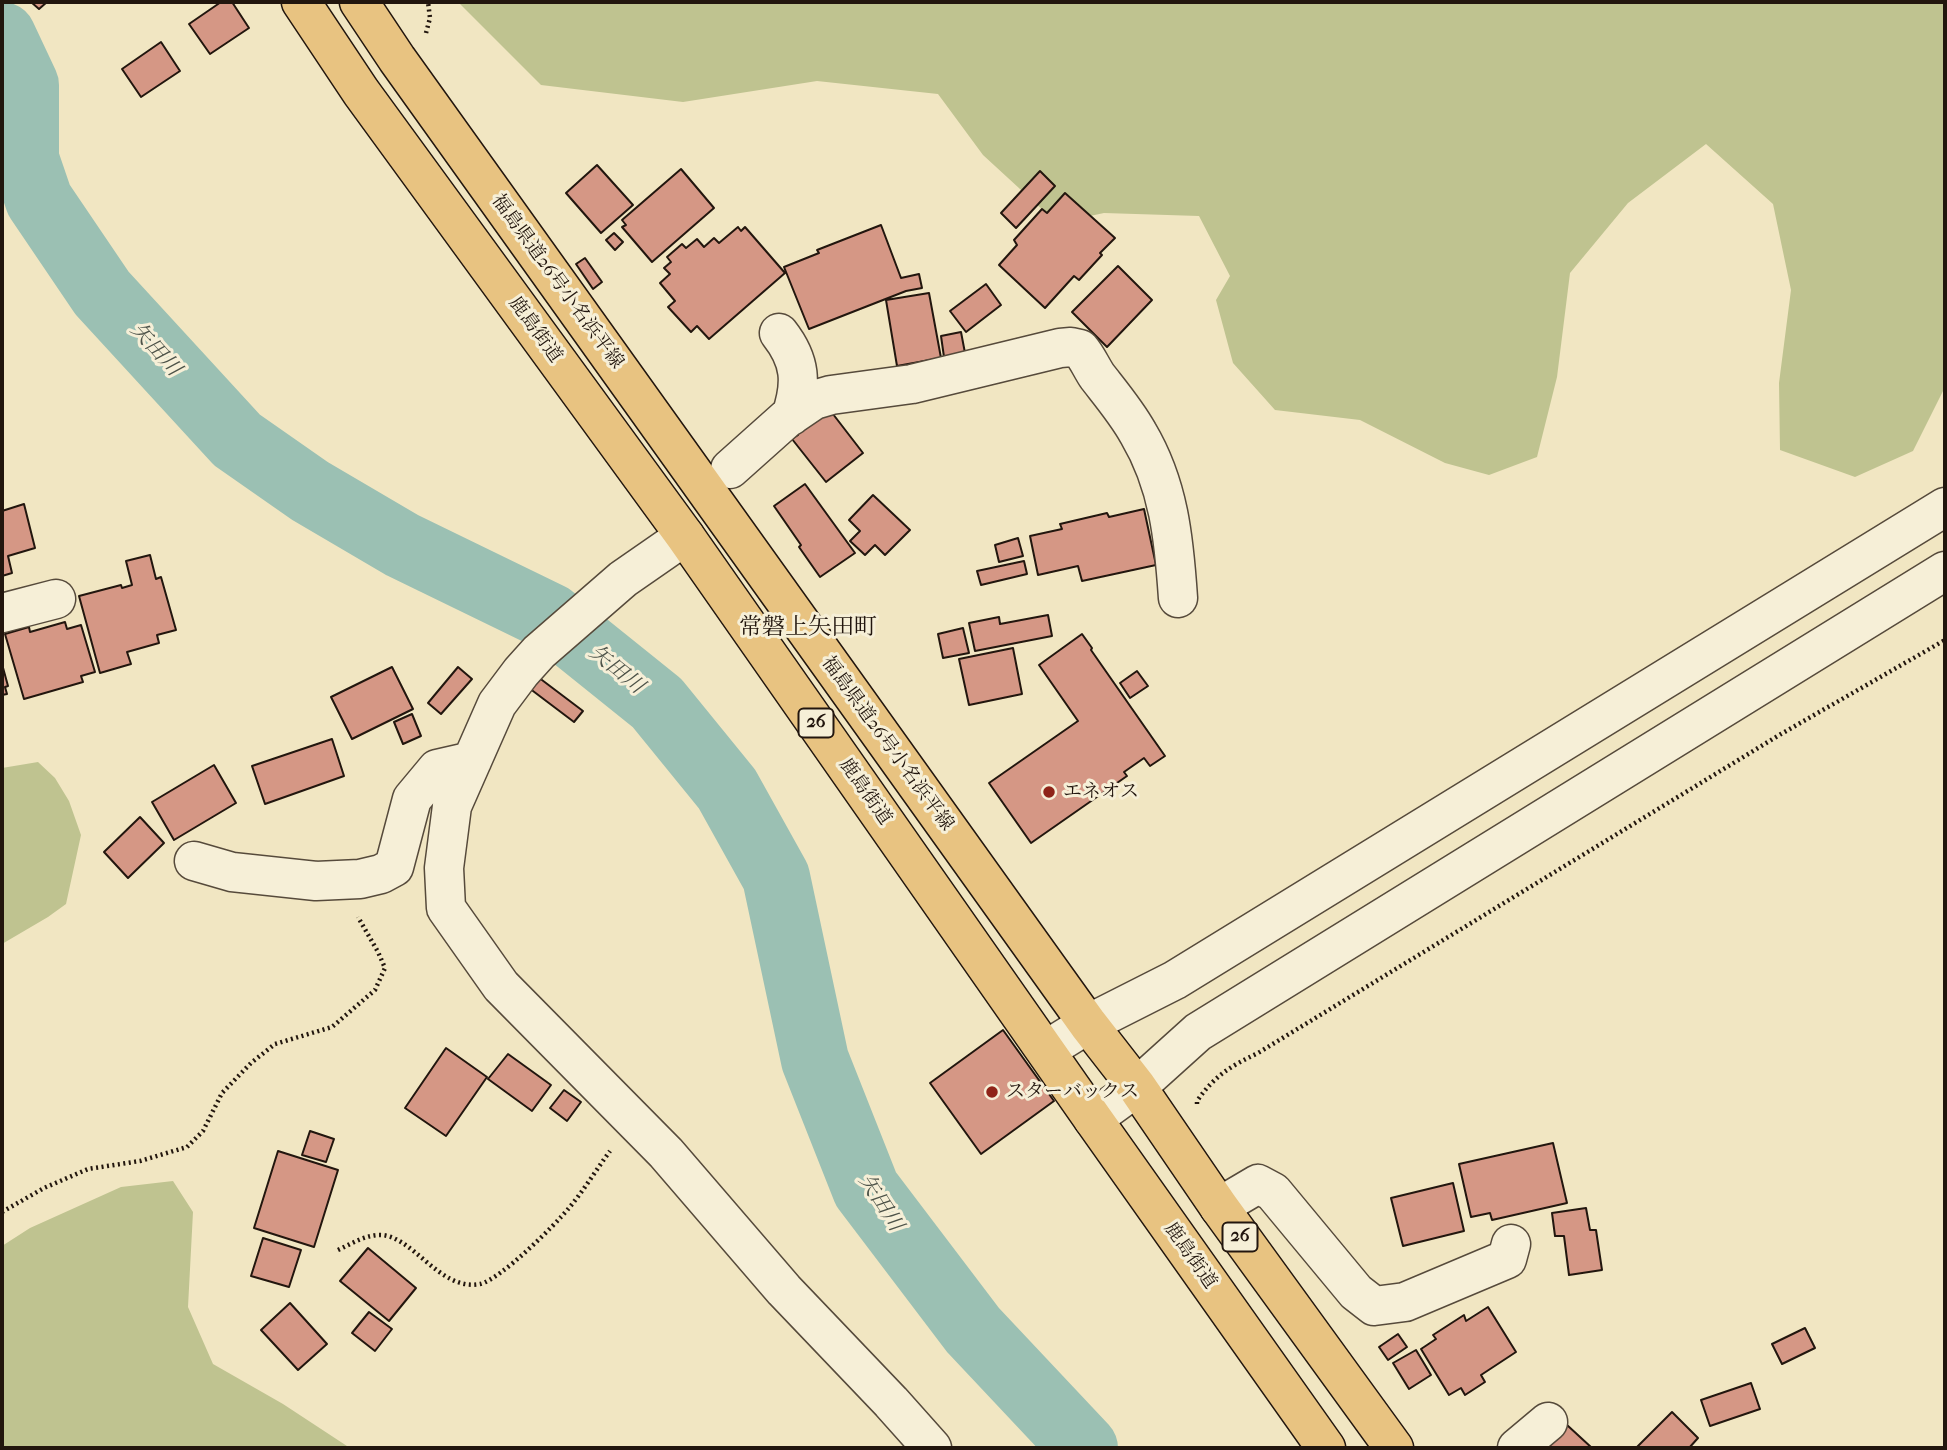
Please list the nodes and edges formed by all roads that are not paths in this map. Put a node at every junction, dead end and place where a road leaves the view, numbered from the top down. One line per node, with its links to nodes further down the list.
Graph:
1 (301, 2): 12 (main road, 鹿島街道 / 26)
2 (359, 2): 19 (main road, 福島県道26号小名浜平線 / 26)
3 (1033, 331): 7 (street)
4 (779, 333): 9 (street)
5 (1098, 351): 8 (street)
6 (861, 366): 9 (street)
7 (982, 366): 8 (street); 9 (street)
8 (1113, 397): 14 (street)
9 (802, 408): 10 (street)
10 (730, 469)
11 (1945, 507): 19 (street)
12 (685, 536): 17 (street); 20 (main road, 鹿島街道 / 26)
13 (1945, 571): 21 (street)
14 (1178, 598)
15 (56, 599): 16 (street)
16 (2, 613)
17 (472, 761): 18 (street); 26 (street)
18 (194, 860)
19 (1088, 1024): 20 (street); 21 (main road, 福島県道26号小名浜平線 / 26)
20 (1046, 1051): 22 (main road, 鹿島街道 / 26)
21 (1137, 1087): 22 (street); 23 (main road, 福島県道26号小名浜平線 / 26)
22 (1093, 1119): 27 (main road, 鹿島街道 / 26)
23 (1219, 1207): 24 (street); 28 (main road, 福島県道26号小名浜平線 / 26)
24 (1511, 1244)
25 (1548, 1422): 29 (street)
26 (932, 1448)
27 (1326, 1448)
28 (1394, 1448)
29 (1517, 1448)

